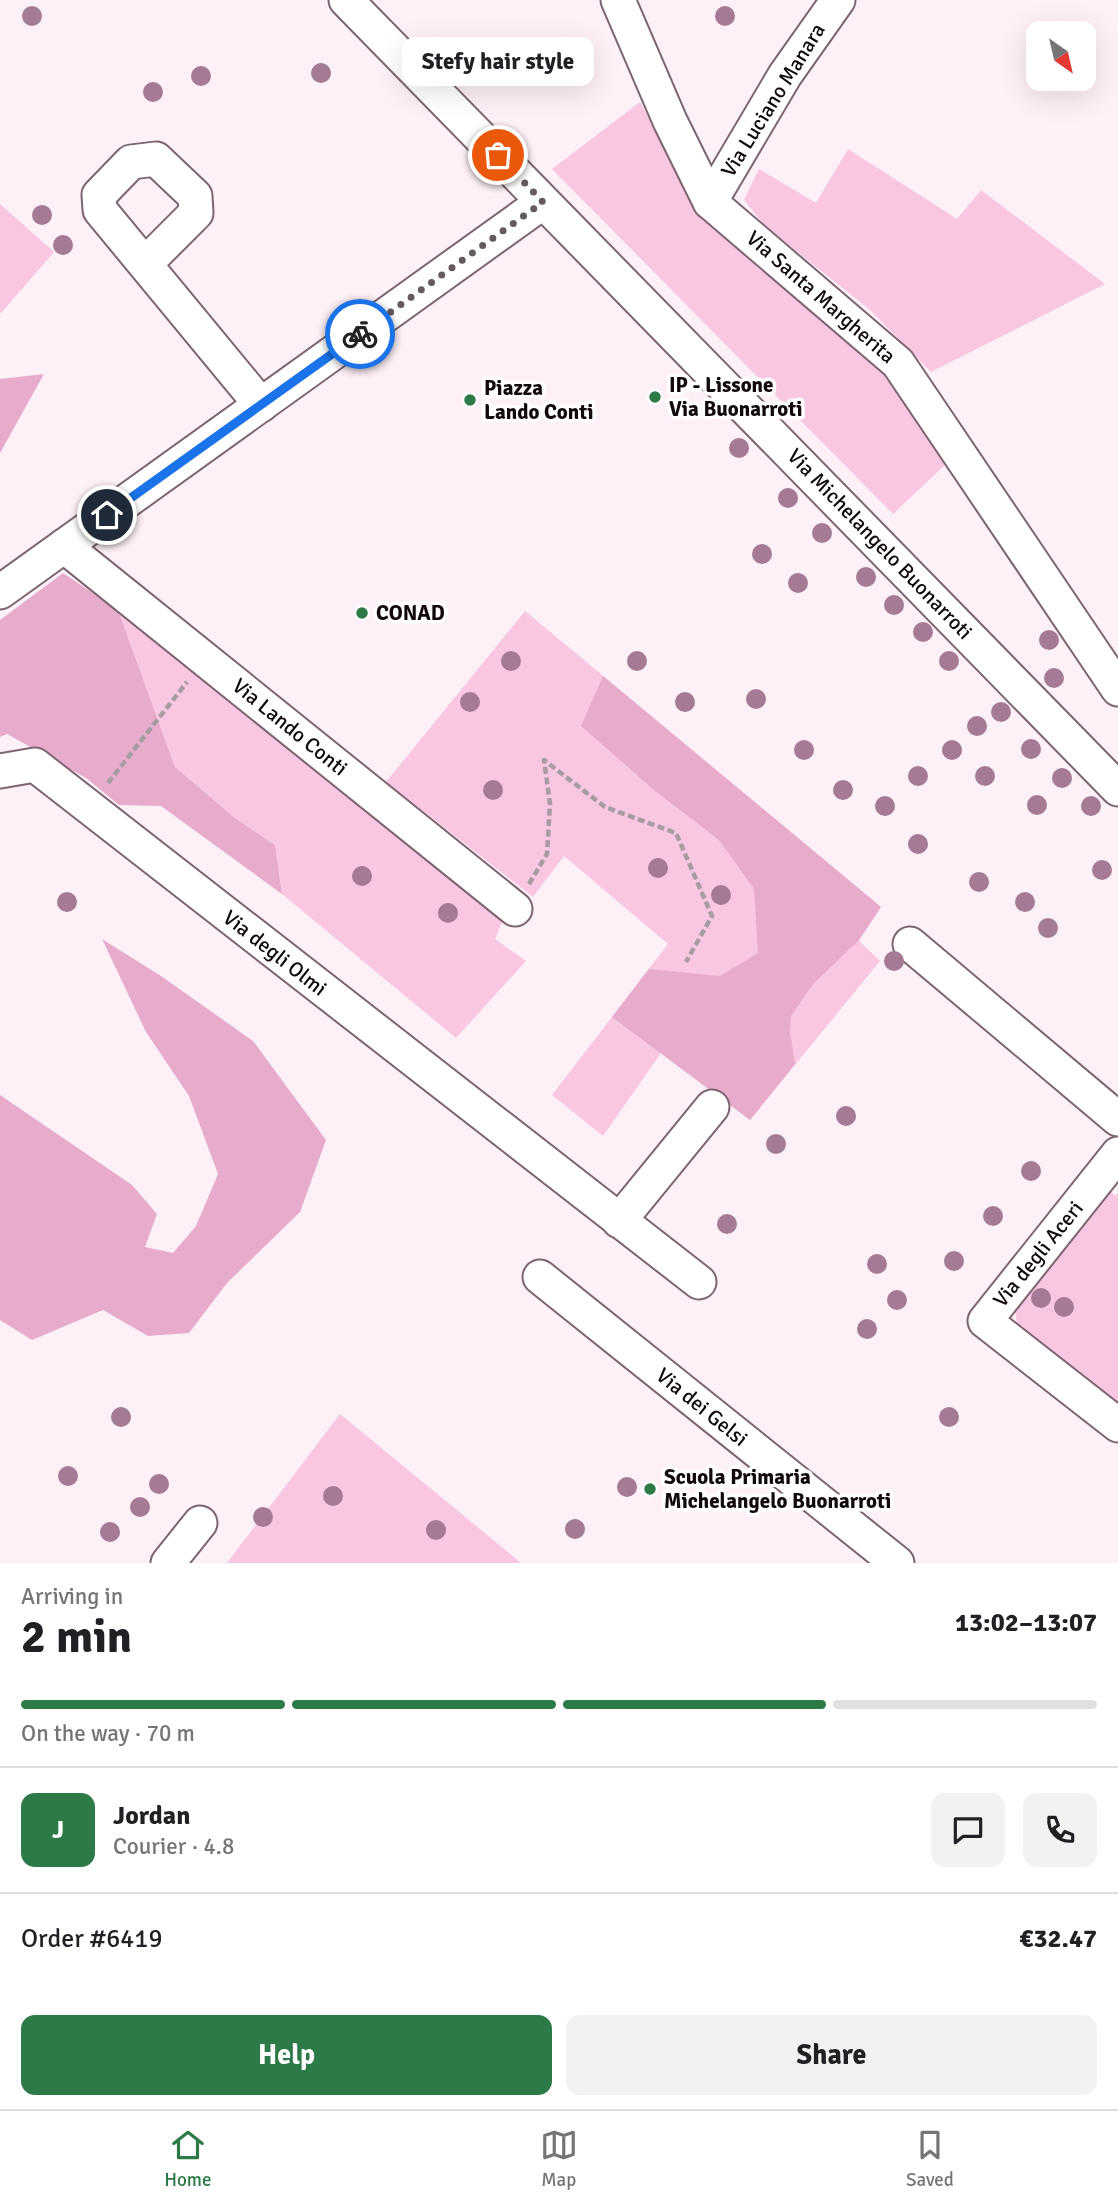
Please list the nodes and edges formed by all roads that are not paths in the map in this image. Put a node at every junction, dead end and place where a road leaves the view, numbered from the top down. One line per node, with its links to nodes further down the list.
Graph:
1 (346, 0): 4 (street, Via Michelangelo Buonarroti)
2 (618, 0): 5 (street, Via Santa Margherita)
3 (838, 0): 5 (street, Via Luciano Manara)
4 (543, 202): 7 (street); 12 (street, Via Michelangelo Buonarroti)
5 (710, 202): 10 (street, Via Santa Margherita)
6 (145, 264): 7 (street)
7 (261, 405): 8 (street)
8 (64, 546): 9 (street); 13 (street, Via Lando Conti)
9 (0, 592)
10 (1118, 688)
11 (0, 771): 18 (street, Via degli Olmi)
12 (1118, 789)
13 (515, 909)
14 (910, 944): 16 (street)
15 (712, 1107): 18 (street)
16 (1118, 1119)
17 (1118, 1154): 21 (street, Via degli Aceri)
18 (619, 1221): 20 (street, Via degli Olmi)
19 (540, 1277): 24 (street, Via dei Gelsi)
20 (699, 1282)
21 (1118, 1425)
22 (200, 1523): 23 (street)
23 (168, 1563)
24 (897, 1563)

